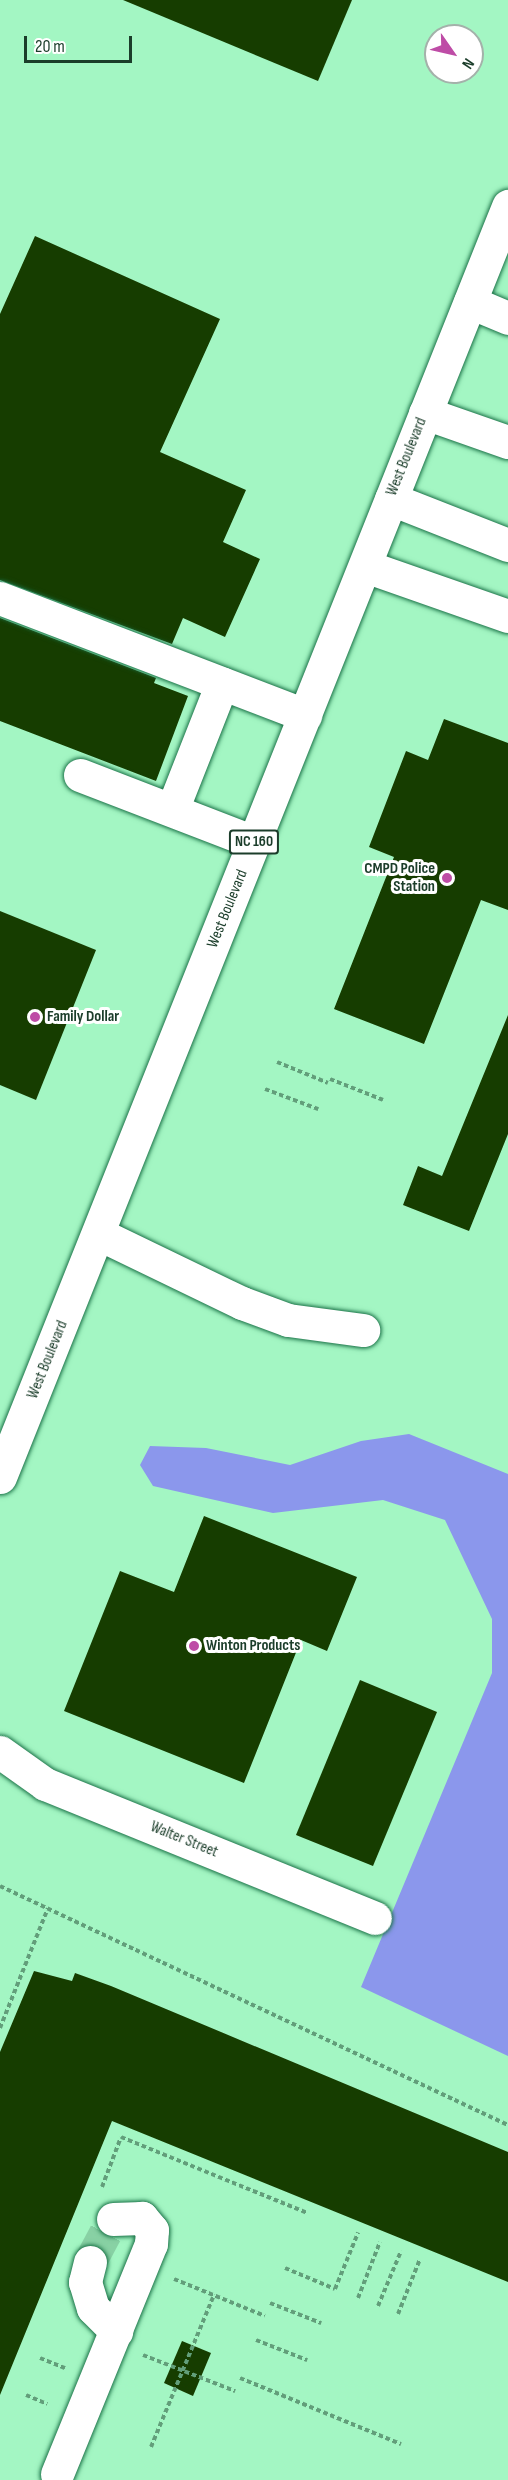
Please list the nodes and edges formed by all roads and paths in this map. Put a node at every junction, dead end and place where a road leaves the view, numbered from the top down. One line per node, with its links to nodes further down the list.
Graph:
1 (508, 206): 2 (main road, West Boulevard / NC 160)
2 (470, 302): 3 (main road); 4 (main road, West Boulevard / NC 160)
3 (508, 318)
4 (425, 413): 5 (main road); 6 (main road, West Boulevard / NC 160)
5 (508, 442)
6 (391, 499): 7 (main road); 8 (main road, West Boulevard / NC 160)
7 (508, 545)
8 (365, 566): 10 (main road); 12 (main road, West Boulevard / NC 160)
9 (0, 598): 11 (main road)
10 (508, 616)
11 (222, 683): 12 (main road); 14 (main road)
12 (305, 715): 15 (main road, West Boulevard / NC 160)
13 (81, 776): 14 (main road)
14 (172, 810): 15 (main road)
15 (254, 842): 20 (main road, West Boulevard / NC 160)
16 (276, 1062): 18 (path)
17 (266, 1089): 19 (path)
18 (383, 1100)
19 (318, 1109)
20 (99, 1234): 21 (main road); 22 (main road, West Boulevard / NC 160)
21 (363, 1329)
22 (3, 1463)
23 (0, 1752): 26 (main road, Walter Street)
24 (0, 1886): 25 (path)
25 (48, 1908): 27 (path); 28 (path)
26 (375, 1918)
27 (0, 2028)
28 (508, 2125)
29 (105, 2208): 30 (path); 46 (main road)
30 (307, 2213)
31 (358, 2233): 36 (path)
32 (380, 2242): 39 (path)
33 (401, 2251): 41 (path)
34 (420, 2259): 42 (path)
35 (90, 2262): 46 (main road)
36 (285, 2268)
37 (162, 2274): 38 (path)
38 (214, 2295): 43 (path); 48 (path)
39 (358, 2298)
40 (270, 2303): 44 (path)
41 (378, 2306)
42 (398, 2314)
43 (266, 2316)
44 (321, 2323)
45 (256, 2340): 47 (path)
46 (124, 2341): 48 (path); 53 (main road)
47 (307, 2360)
48 (183, 2370): 50 (path); 52 (path)
49 (240, 2378): 51 (path)
50 (235, 2391)
51 (401, 2444)
52 (151, 2447)
53 (57, 2474)

